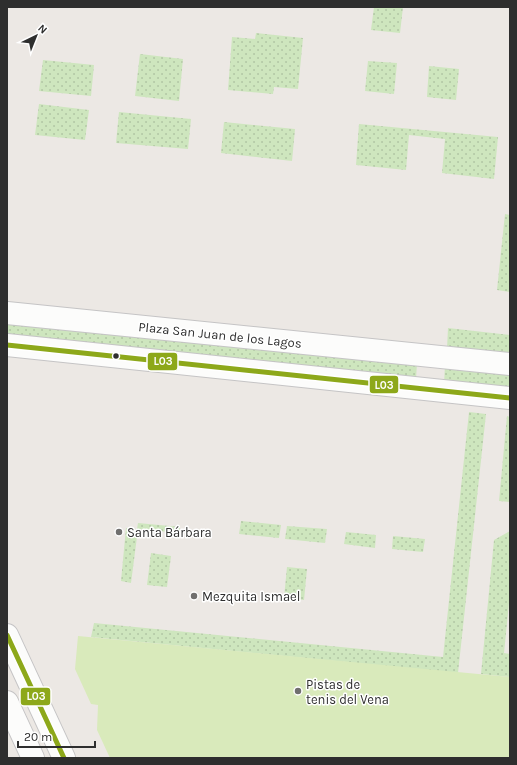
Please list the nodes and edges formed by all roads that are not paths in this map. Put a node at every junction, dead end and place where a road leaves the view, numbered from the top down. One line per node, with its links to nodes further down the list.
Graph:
1 (7, 313): 3 (street, Plaza San Juan de los Lagos)
2 (7, 345): 5 (street)
3 (432, 356): 4 (street, Plaza San Juan de los Lagos); 5 (street)
4 (510, 364)
5 (429, 389): 6 (street)
6 (510, 398)
7 (7, 635): 10 (street)
8 (7, 702): 9 (street)
9 (33, 758)
10 (64, 758)

